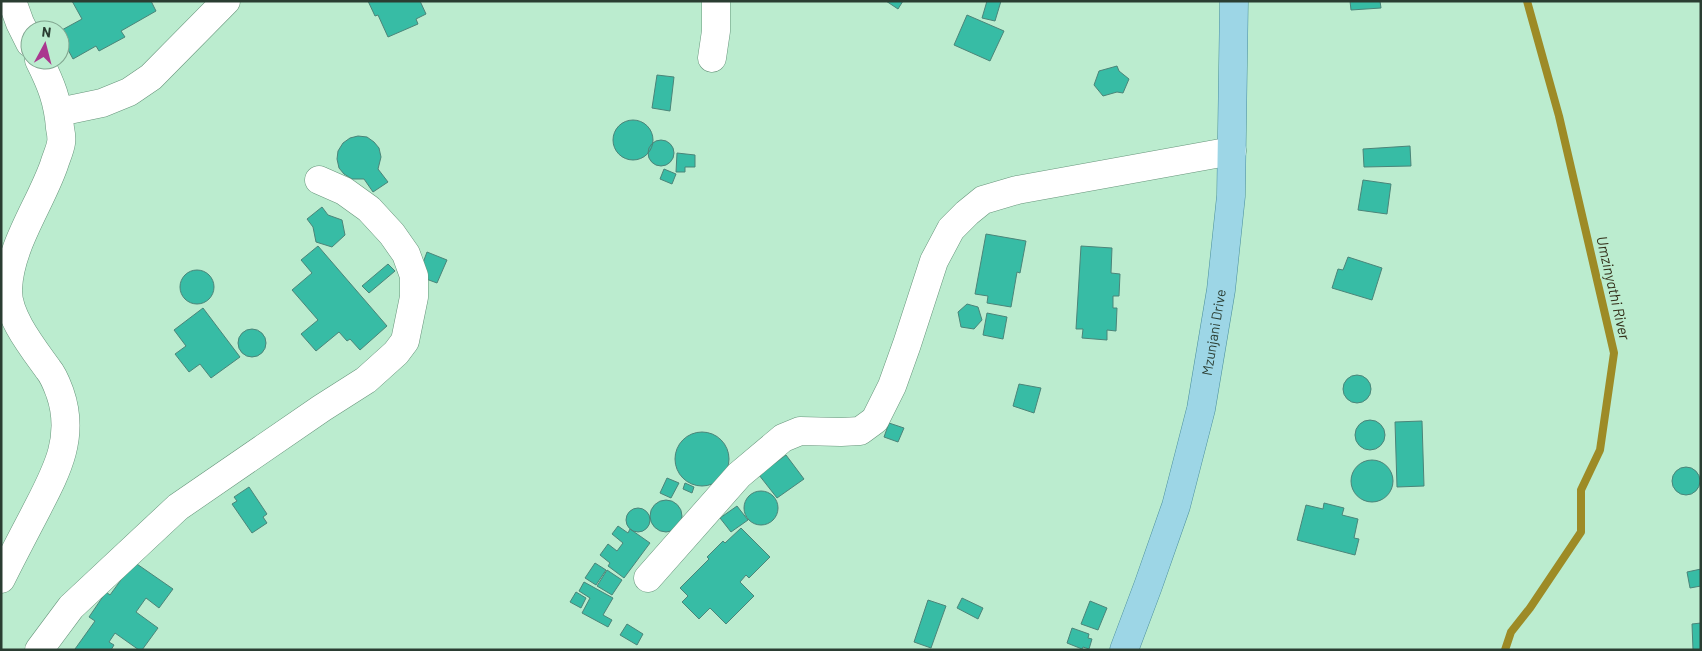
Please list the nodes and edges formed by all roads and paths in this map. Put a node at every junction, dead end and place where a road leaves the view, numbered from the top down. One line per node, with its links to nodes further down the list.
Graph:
1 (12, 1): 5 (street)
2 (226, 1): 8 (street)
3 (716, 1): 6 (street)
4 (1234, 1): 9 (main road, Mzunjani Drive)
5 (20, 23)
6 (712, 58)
7 (44, 70): 8 (street)
8 (59, 112): 12 (street)
9 (1232, 151): 11 (street); 14 (main road, Mzunjani Drive)
10 (319, 180): 13 (street)
11 (648, 578)
12 (1, 579)
13 (39, 650)
14 (1124, 650)

